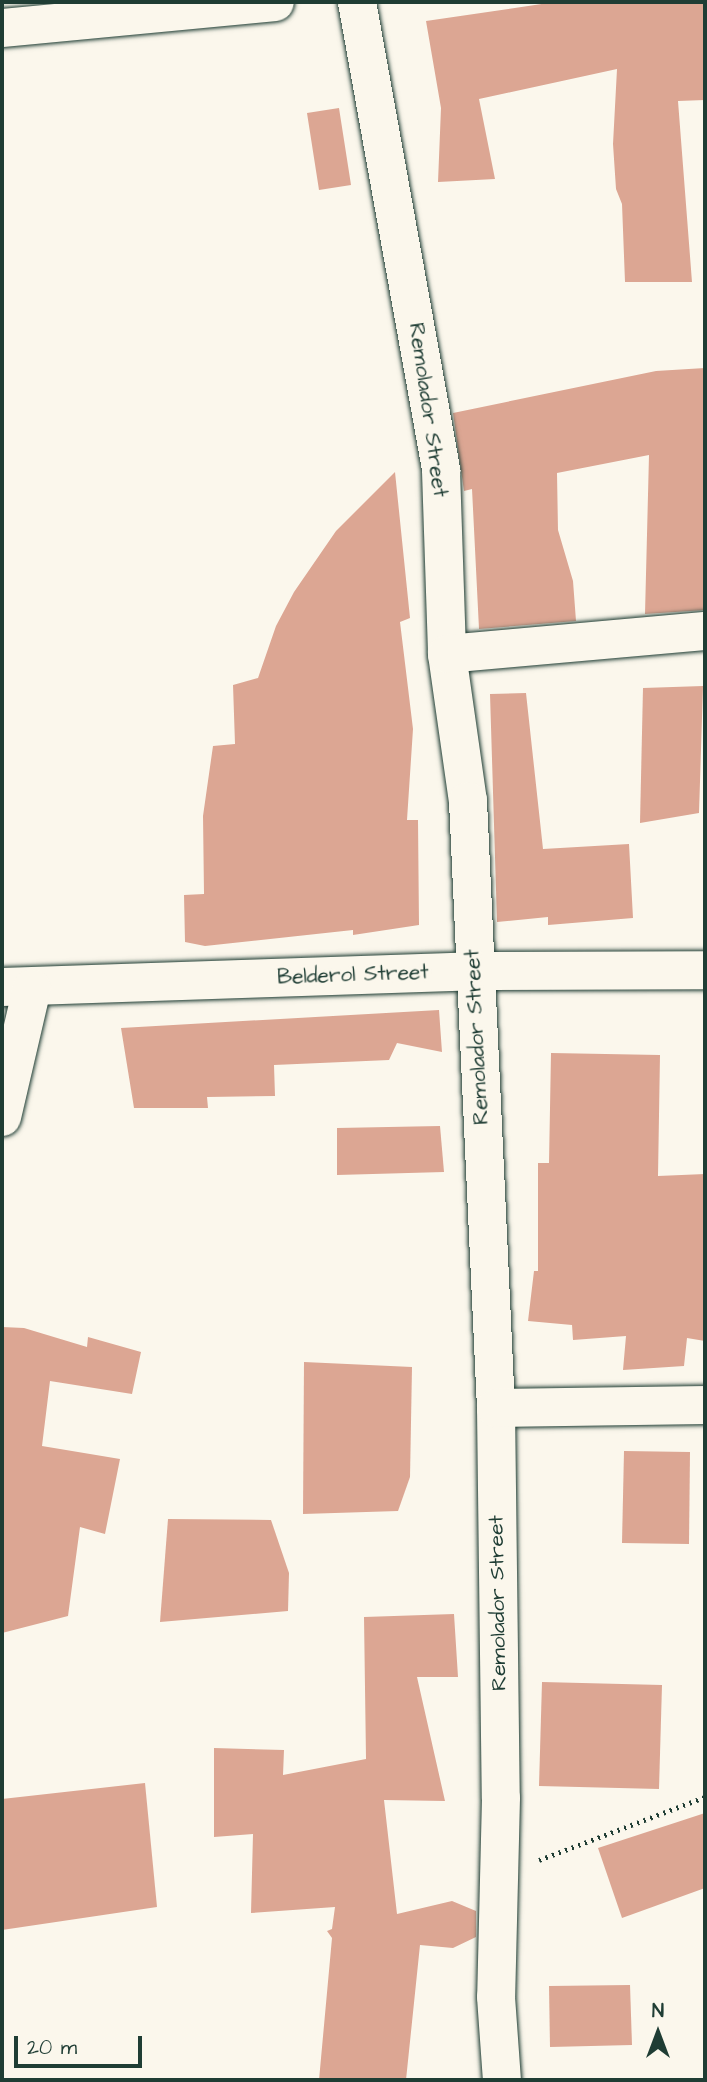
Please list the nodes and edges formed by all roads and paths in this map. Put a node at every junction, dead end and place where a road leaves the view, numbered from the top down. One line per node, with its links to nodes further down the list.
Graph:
1 (275, 2): 3 (street)
2 (356, 2): 5 (street, Remolador Street)
3 (2, 29)
4 (705, 631): 5 (street)
5 (447, 654): 7 (street, Remolador Street)
6 (705, 970): 7 (street, Belderol Street)
7 (474, 971): 8 (street, Belderol Street); 11 (street, Remolador Street)
8 (17, 987): 9 (street)
9 (2, 1117)
10 (705, 1405): 11 (street)
11 (496, 1408): 13 (street, Remolador Street)
12 (705, 1797): 13 (path)
13 (499, 1875): 14 (street, Remolador Street)
14 (502, 2080)

